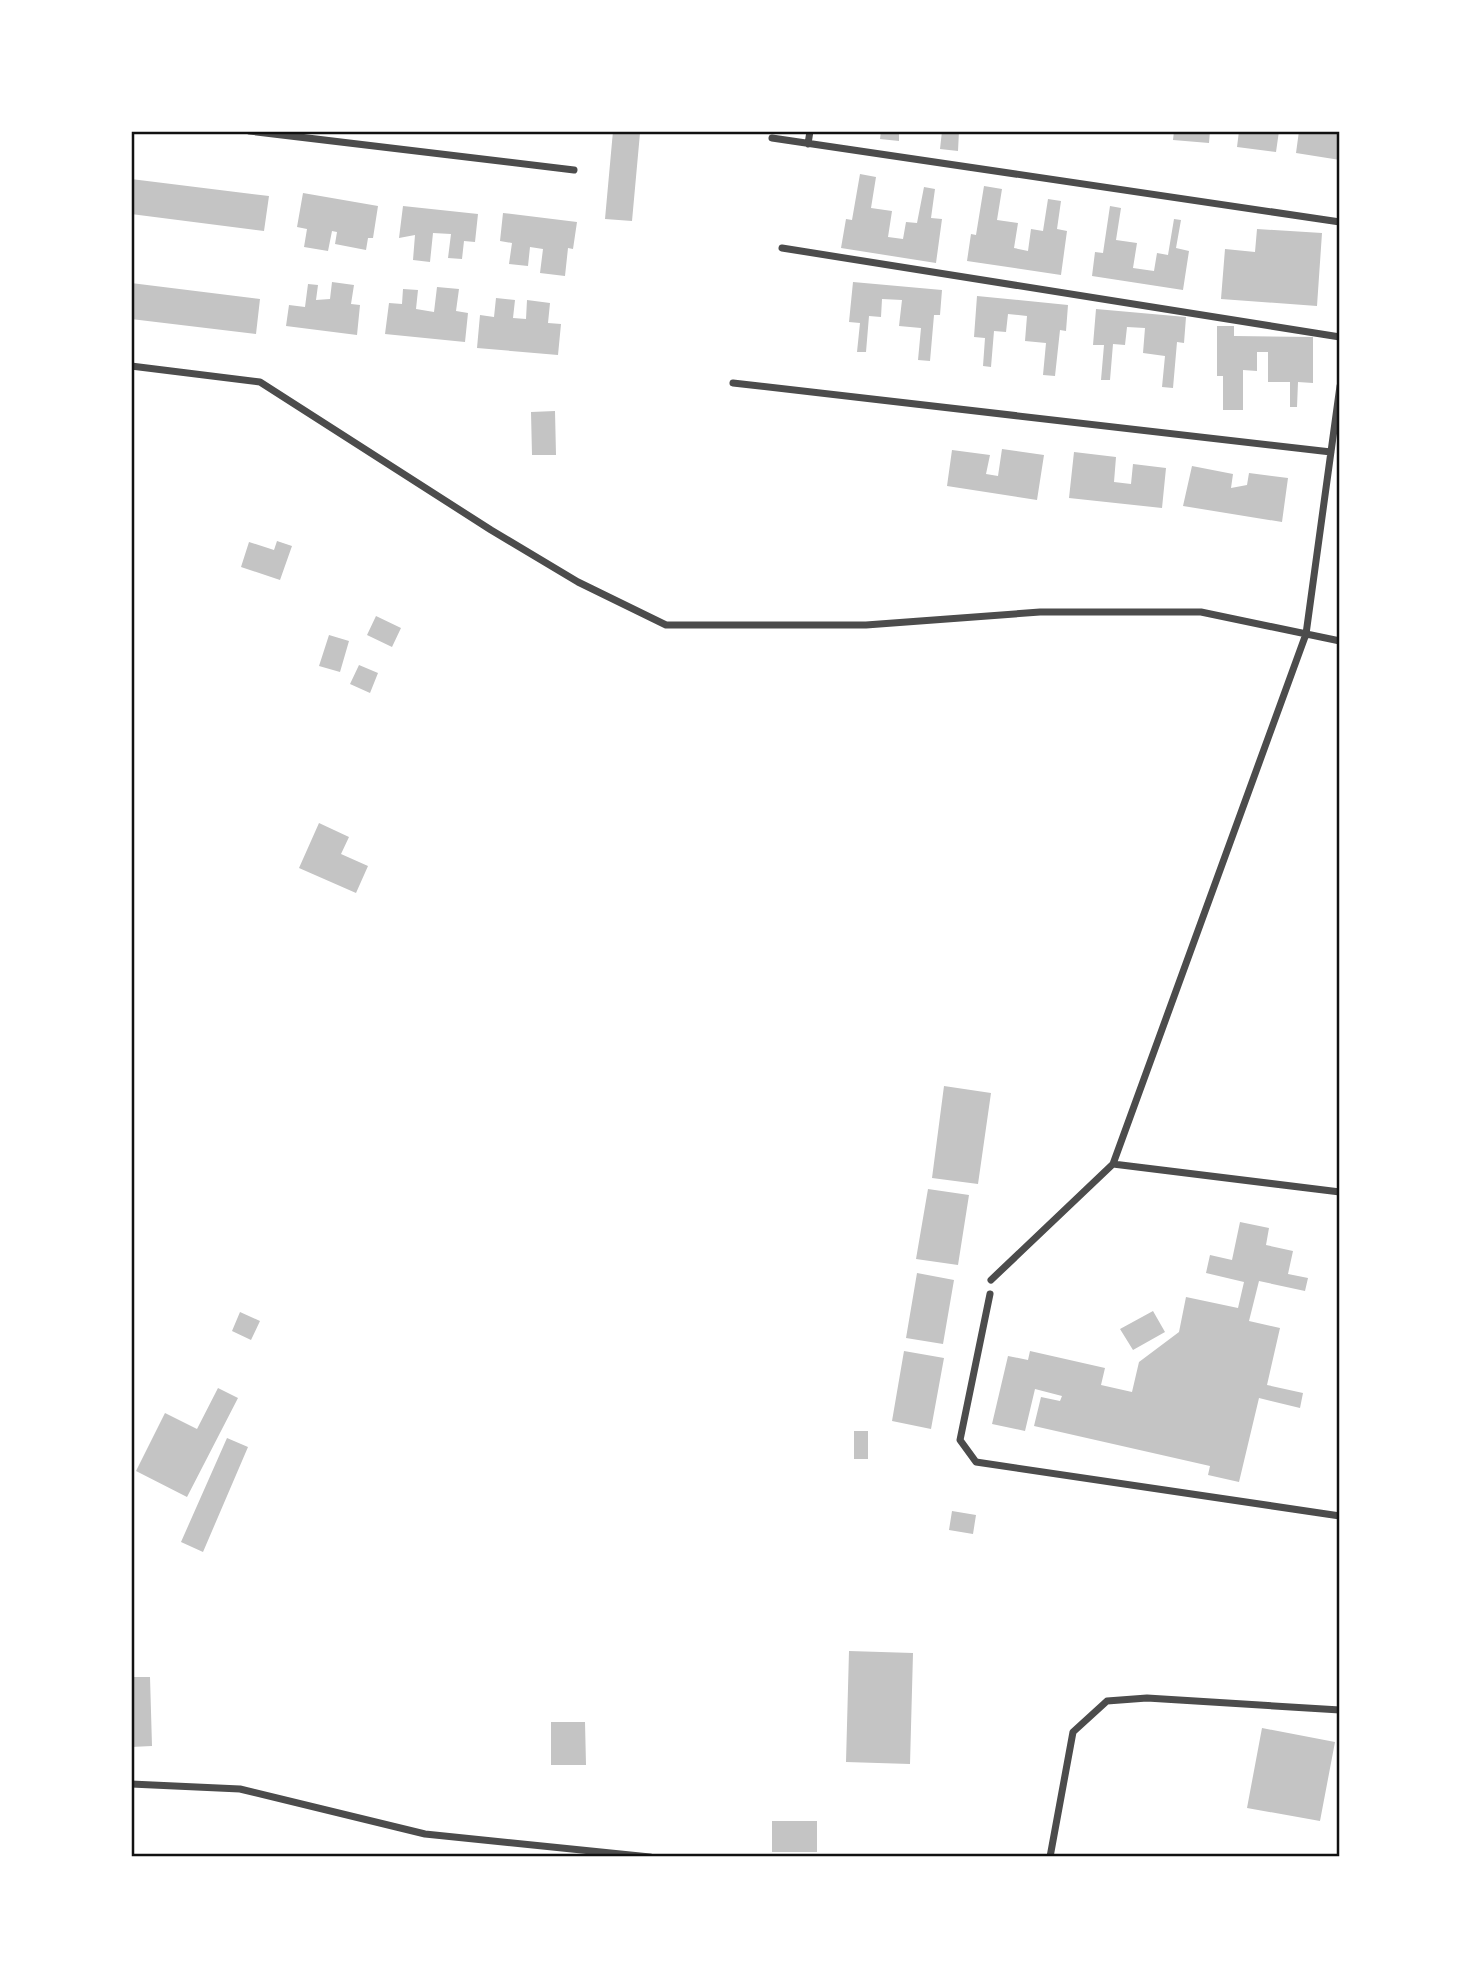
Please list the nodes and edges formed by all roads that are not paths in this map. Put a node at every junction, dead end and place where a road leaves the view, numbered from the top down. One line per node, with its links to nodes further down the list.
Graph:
1 (249, 131): 5 (street)
2 (810, 131): 4 (street)
3 (772, 138): 4 (street)
4 (808, 144): 6 (street)
5 (574, 170)
6 (1340, 222)
7 (782, 248): 8 (street)
8 (1340, 337)
9 (131, 366): 13 (street)
10 (733, 383): 12 (street)
11 (1340, 386): 12 (street)
12 (1331, 452): 13 (street)
13 (1306, 634): 14 (street); 15 (street)
14 (1340, 642)
15 (1113, 1164): 16 (street); 17 (street)
16 (1340, 1192)
17 (990, 1280)
18 (990, 1294): 19 (street)
19 (1340, 1516)
20 (1340, 1710): 23 (street)
21 (131, 1784): 22 (street)
22 (650, 1857)
23 (1051, 1857)

